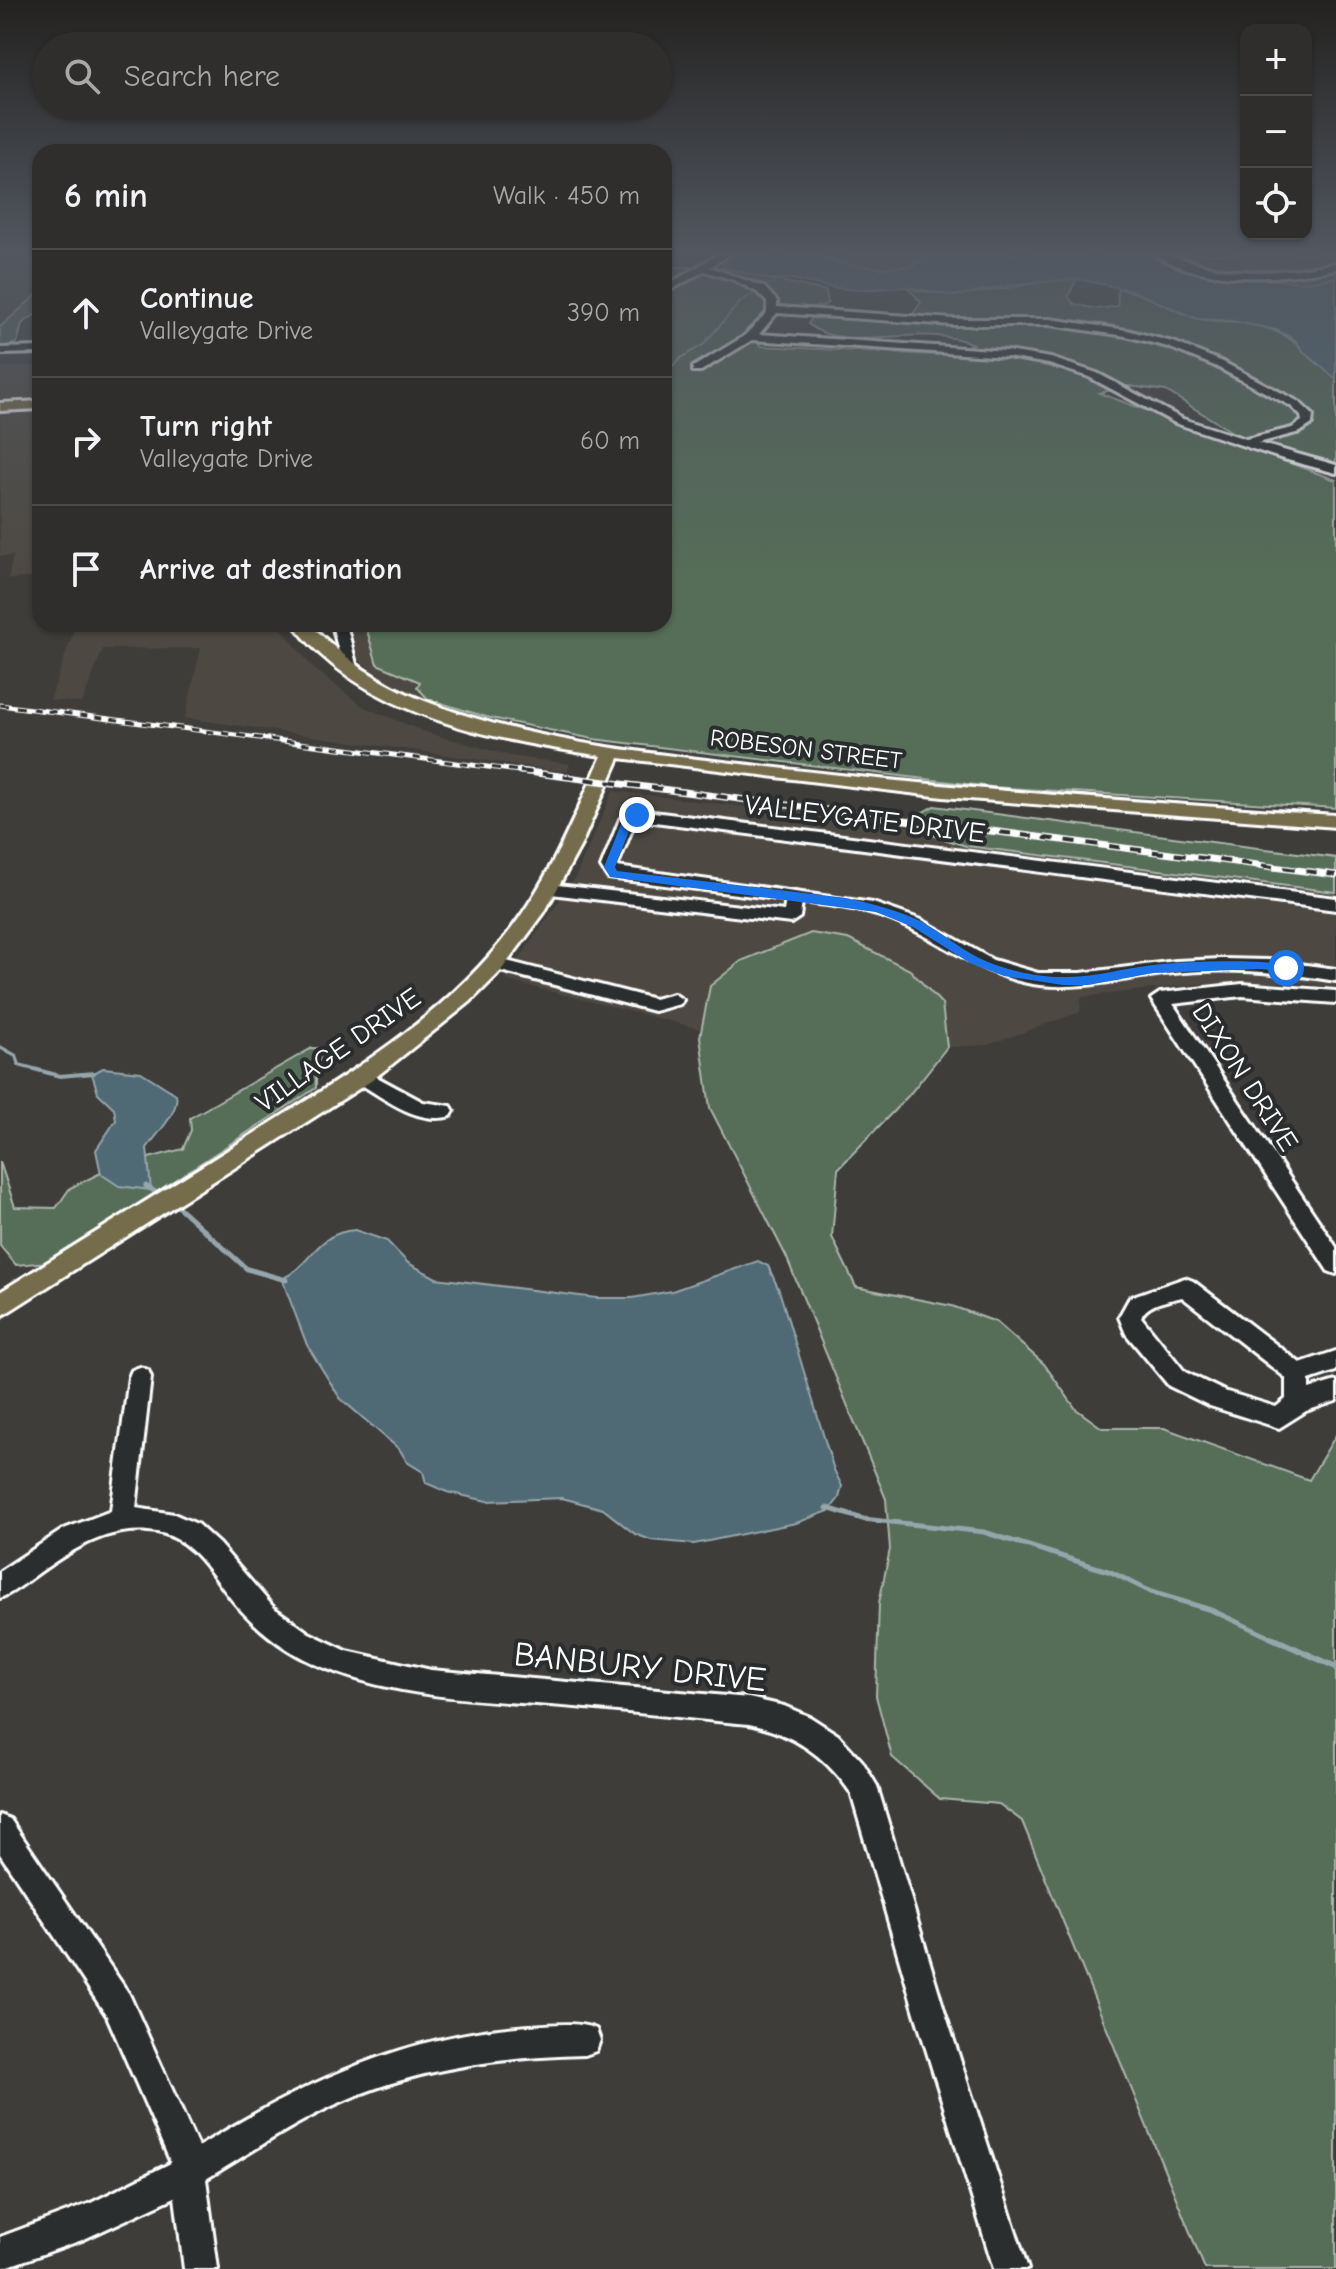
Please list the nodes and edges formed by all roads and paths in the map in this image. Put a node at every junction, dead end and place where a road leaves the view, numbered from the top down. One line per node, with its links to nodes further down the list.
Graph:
1 (713, 360): 4 (street)
2 (1045, 360): 7 (street)
3 (1208, 360): 7 (street)
4 (697, 369)
5 (32, 405): 6 (main road)
6 (0, 407)
7 (1246, 443): 8 (street)
8 (1336, 469)
9 (309, 632): 11 (main road, ROBESON STREET)
10 (341, 632): 11 (street)
11 (350, 668): 12 (main road, ROBESON STREET)
12 (613, 751): 13 (main road, ROBESON STREET); 14 (main road, VILLAGE DRIVE)
13 (1336, 821)
14 (549, 889): 15 (street); 17 (main road, VILLAGE DRIVE)
15 (795, 896): 16 (street, VALLEYGATE DRIVE); 18 (street, VALLEYGATE DRIVE)
16 (1336, 904)
17 (495, 964): 20 (street); 21 (main road, VILLAGE DRIVE)
18 (1336, 975)
19 (1336, 997): 23 (street, DIXON DRIVE)
20 (674, 1000)
21 (362, 1076): 22 (street); 24 (main road, VILLAGE DRIVE)
22 (444, 1111)
23 (1336, 1265)
24 (0, 1306)
25 (1336, 1361): 26 (street)
26 (1297, 1374): 29 (street); 29 (street)
27 (140, 1377): 30 (street)
28 (1336, 1391): 29 (street)
29 (1298, 1403)
30 (122, 1520): 31 (street, BANBURY DRIVE); 37 (street, BANBURY DRIVE)
31 (0, 1586)
32 (0, 1829): 34 (street)
33 (585, 2040): 34 (street)
34 (189, 2170): 35 (street); 36 (street)
35 (0, 2254)
36 (201, 2269)
37 (1011, 2269)

